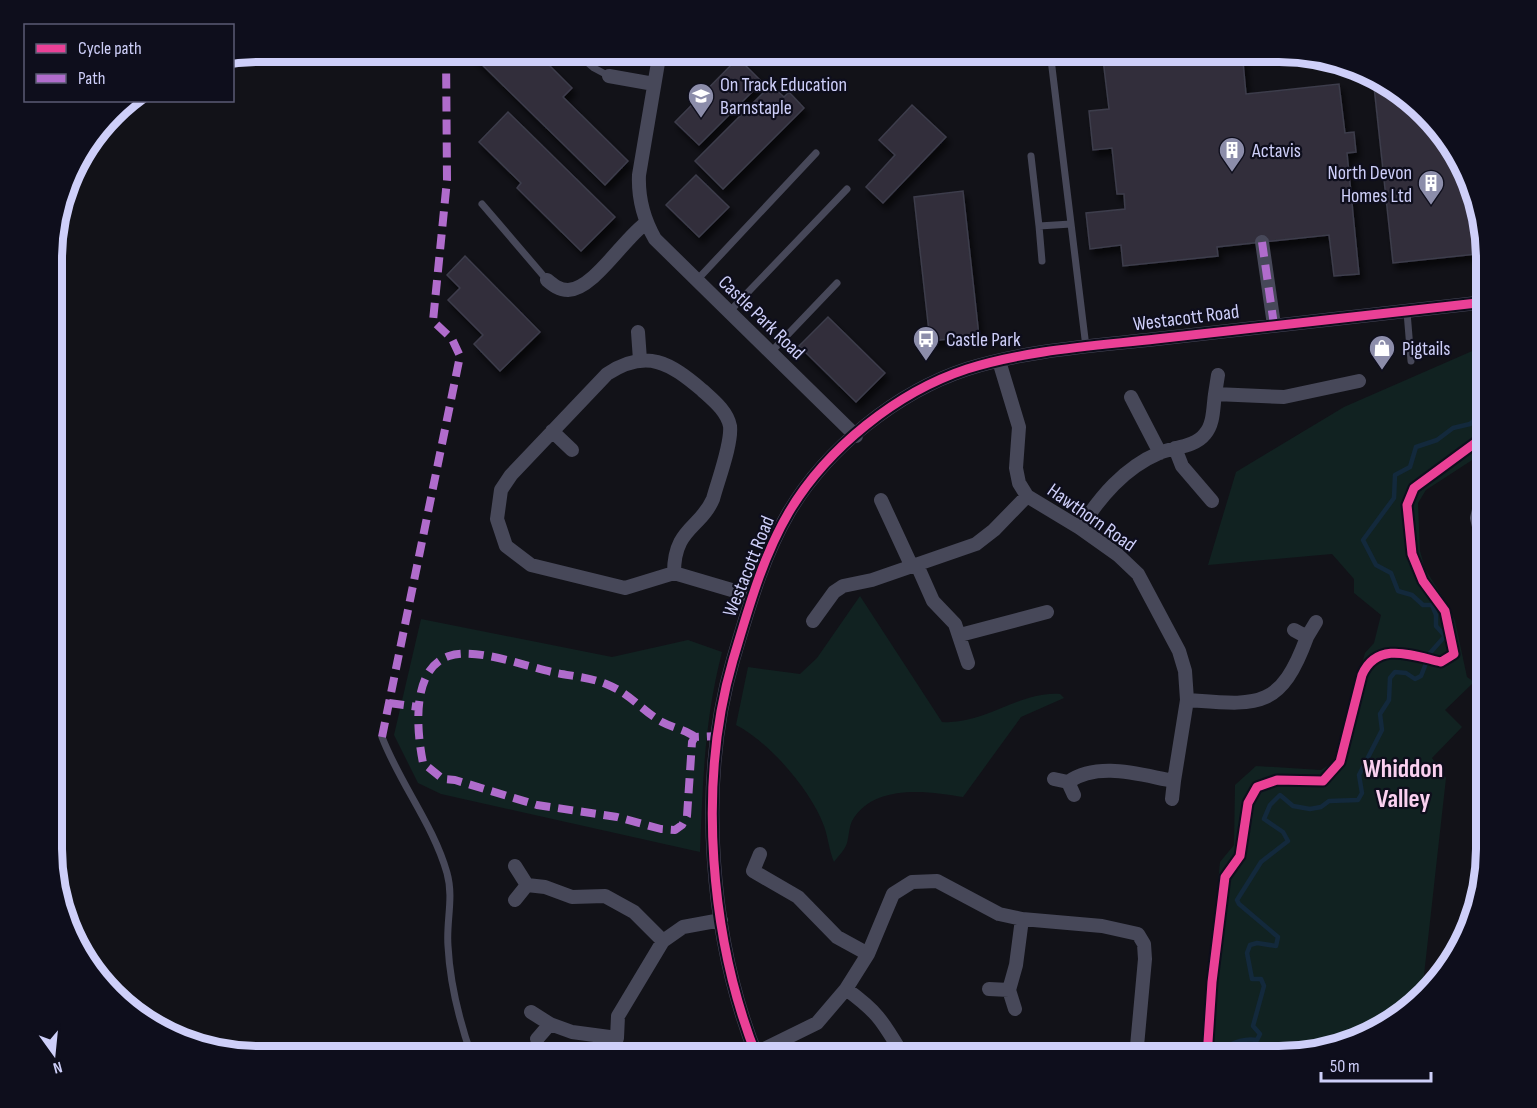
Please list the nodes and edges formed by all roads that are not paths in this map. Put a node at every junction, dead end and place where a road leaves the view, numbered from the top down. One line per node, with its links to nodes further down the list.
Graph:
1 (586, 62): 4 (lane)
2 (658, 62): 5 (street, Castle Park Road)
3 (1051, 62): 11 (lane)
4 (609, 76): 5 (street)
5 (654, 84): 10 (street, Castle Park Road)
6 (816, 153): 16 (lane)
7 (1031, 156): 12 (lane)
8 (848, 189): 19 (lane)
9 (482, 204): 15 (lane)
10 (646, 223): 15 (street); 16 (street, Castle Park Road)
11 (1071, 224): 12 (lane); 23 (lane)
12 (1039, 226): 14 (lane)
13 (1262, 242): 21 (street)
14 (1042, 261)
15 (547, 280)
16 (697, 280): 19 (street, Castle Park Road)
17 (837, 283): 24 (lane)
18 (1475, 303): 20 (street, Westacott Road)
19 (729, 312): 24 (street, Castle Park Road)
20 (1407, 312): 21 (street, Westacott Road); 27 (lane)
21 (1274, 325): 23 (street, Westacott Road)
22 (638, 332): 25 (street)
23 (1086, 347): 26 (street, Westacott Road)
24 (771, 352): 33 (street, Castle Park Road)
25 (640, 360): 32 (street); 42 (street)
26 (999, 361): 33 (street, Westacott Road); 37 (street, Hawthorn Road)
27 (1411, 361)
28 (1218, 375): 30 (street)
29 (1359, 381): 30 (street)
30 (1215, 394): 34 (street)
31 (1131, 397): 36 (street)
32 (552, 431): 35 (street); 42 (street)
33 (856, 436): 43 (street, Westacott Road)
34 (1176, 448): 36 (street); 39 (street)
35 (572, 450)
36 (1160, 453): 40 (street)
37 (1027, 496): 40 (street, Hawthorn Road); 41 (street)
38 (881, 500): 41 (street)
39 (1212, 501)
40 (1080, 528): 51 (street, Hawthorn Road)
41 (915, 566): 45 (street); 48 (street)
42 (674, 573): 43 (street)
43 (752, 597): 61 (street, Westacott Road)
44 (1047, 612): 48 (street)
45 (813, 621)
46 (1316, 622): 49 (street)
47 (1294, 630): 49 (street)
48 (960, 635): 50 (street)
49 (1307, 637): 51 (street)
50 (968, 663)
51 (1187, 700): 53 (street, Hawthorn Road)
52 (382, 737): 72 (lane)
53 (1174, 781): 54 (street); 55 (street, Hawthorn Road)
54 (1074, 795)
55 (1172, 799)
56 (760, 854): 63 (street)
57 (515, 866): 58 (street)
58 (527, 885): 59 (street); 62 (street)
59 (515, 900)
60 (1022, 919): 63 (street); 66 (street); 77 (street)
61 (721, 920): 62 (street); 74 (street, Westacott Road)
62 (663, 941): 70 (street)
63 (868, 954): 64 (street)
64 (846, 989): 75 (street); 76 (street)
65 (989, 989): 66 (street)
66 (1009, 990): 67 (street)
67 (1015, 1009)
68 (531, 1012): 69 (street)
69 (550, 1024): 70 (street); 71 (street)
70 (617, 1038): 73 (street)
71 (537, 1039)
72 (469, 1046)
73 (614, 1046)
74 (754, 1046)
75 (774, 1046)
76 (898, 1046)
77 (1137, 1046)

